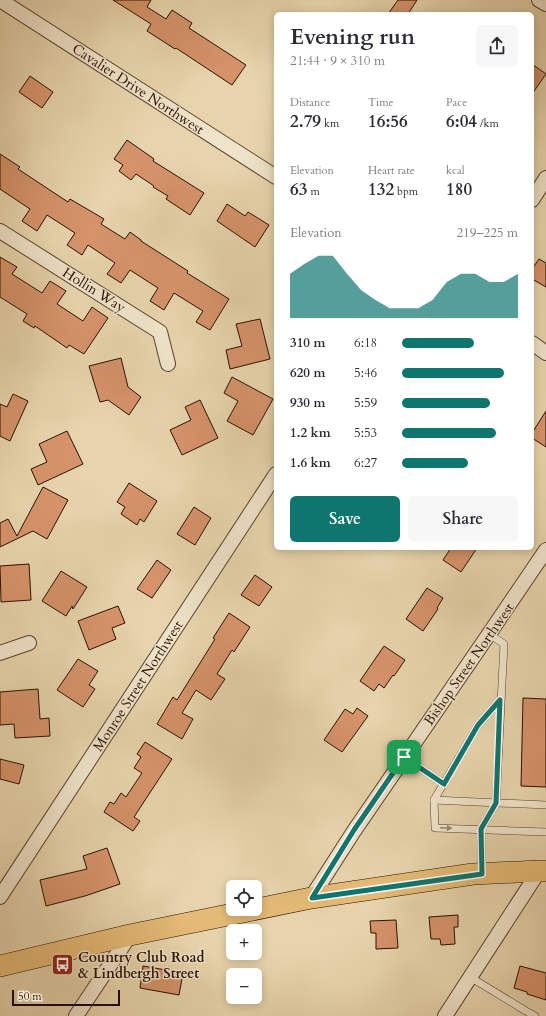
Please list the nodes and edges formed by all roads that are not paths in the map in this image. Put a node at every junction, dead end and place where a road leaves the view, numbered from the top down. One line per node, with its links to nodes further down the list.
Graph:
1 (0, 0): 4 (street, Cavalier Drive Northwest)
2 (539, 0): 3 (street)
3 (546, 4)
4 (274, 176)
5 (546, 178): 6 (street)
6 (534, 197)
7 (0, 231): 10 (street, Hollin Way)
8 (534, 344): 9 (street)
9 (546, 353)
10 (168, 364)
11 (274, 477): 26 (street, Monroe Street Northwest)
12 (544, 557): 13 (street, Bishop Street Northwest)
13 (490, 634): 16 (lane); 17 (street, Bishop Street Northwest)
14 (29, 643): 15 (street)
15 (0, 653)
16 (500, 700): 18 (lane); 20 (lane)
17 (404, 757): 18 (lane); 27 (street, Bishop Street Northwest)
18 (444, 784): 19 (lane)
19 (434, 800): 20 (lane); 22 (lane, one-way to 22)
20 (496, 803): 21 (lane); 22 (lane)
21 (546, 805)
22 (481, 829): 23 (lane); 25 (lane)
23 (546, 832)
24 (542, 871): 25 (main road); 30 (street)
25 (482, 874): 27 (main road)
26 (0, 897)
27 (312, 898): 28 (main road)
28 (130, 935): 29 (main road); 31 (street)
29 (0, 966)
30 (470, 977): 32 (street); 33 (lane)
31 (76, 1016)
32 (445, 1016)
33 (536, 1016)

